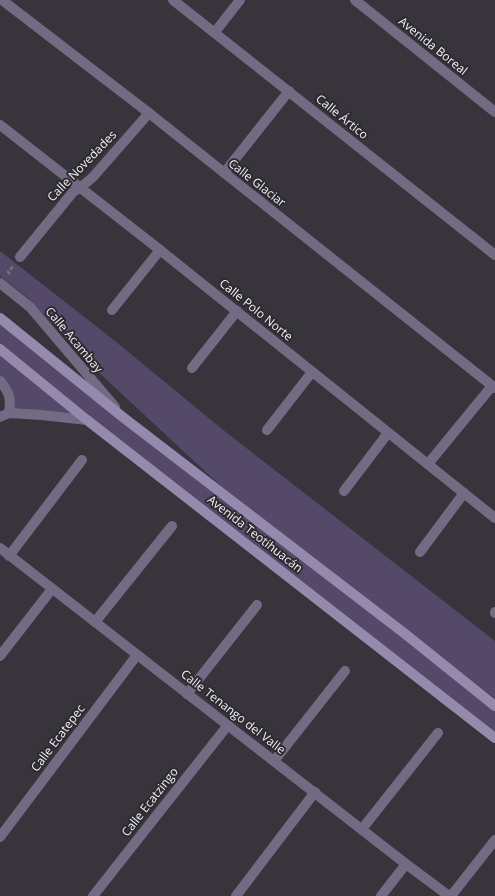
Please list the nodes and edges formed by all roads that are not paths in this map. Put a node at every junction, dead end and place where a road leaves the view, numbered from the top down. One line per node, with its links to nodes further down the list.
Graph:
1 (2, 0): 8 (street, Calle Glaciar)
2 (173, 0): 5 (street, Calle Ártico)
3 (240, 0): 5 (street)
4 (355, 0): 7 (street, Avenida Boreal)
5 (215, 32): 6 (street, Calle Ártico)
6 (289, 92): 10 (street); 13 (street, Calle Ártico)
7 (495, 112)
8 (149, 113): 10 (street, Calle Glaciar); 11 (street, Calle Novedades)
9 (0, 125): 11 (street, Calle Polo Norte)
10 (224, 173): 23 (street, Calle Glaciar)
11 (80, 188): 12 (street, Calle Polo Norte); 14 (street, Calle Novedades)
12 (160, 250): 16 (street); 17 (street, Calle Polo Norte)
13 (495, 255)
14 (20, 257)
15 (0, 284): 25 (street, Calle Acambay)
16 (112, 310)
17 (237, 311): 20 (street); 21 (street, Calle Polo Norte)
18 (0, 318): 25 (main road, Avenida Teotihuacán)
19 (0, 349): 26 (main road, Avenida Teotihuacán)
20 (192, 368)
21 (312, 372): 27 (street); 28 (street, Calle Polo Norte)
22 (0, 381): 24 (street)
23 (494, 387): 30 (street)
24 (5, 415): 26 (street)
25 (124, 418): 45 (main road, Avenida Teotihuacán)
26 (87, 420): 48 (main road, Avenida Teotihuacán)
27 (267, 430)
28 (388, 432): 30 (street, Calle Polo Norte); 31 (street)
29 (82, 460): 37 (street)
30 (428, 464): 32 (street, Calle Polo Norte)
31 (344, 491)
32 (464, 493): 33 (street, Calle Polo Norte); 36 (street)
33 (495, 518)
34 (172, 526): 40 (street)
35 (0, 548): 37 (street, Calle Tenango del Valle)
36 (420, 552)
37 (9, 556): 38 (street, Calle Tenango del Valle)
38 (52, 589): 40 (street, Calle Tenango del Valle); 42 (street)
39 (257, 605): 44 (street)
40 (96, 622): 41 (street, Calle Tenango del Valle)
41 (137, 655): 44 (street, Calle Tenango del Valle); 52 (street, Calle Ecatepec)
42 (0, 656)
43 (345, 670): 49 (street)
44 (187, 694): 46 (street, Calle Tenango del Valle)
45 (495, 706)
46 (228, 725): 49 (street, Calle Tenango del Valle); 55 (street, Calle Ecatzingo)
47 (438, 733): 51 (street)
48 (495, 738)
49 (274, 761): 50 (street, Calle Tenango del Valle)
50 (315, 792): 51 (street, Calle Tenango del Valle); 56 (street)
51 (362, 829): 54 (street, Calle Tenango del Valle)
52 (0, 837)
53 (495, 840): 58 (street)
54 (406, 864): 57 (street); 58 (street, Calle Tenango del Valle)
55 (93, 896)
56 (236, 896)
57 (381, 896)
58 (450, 896)

